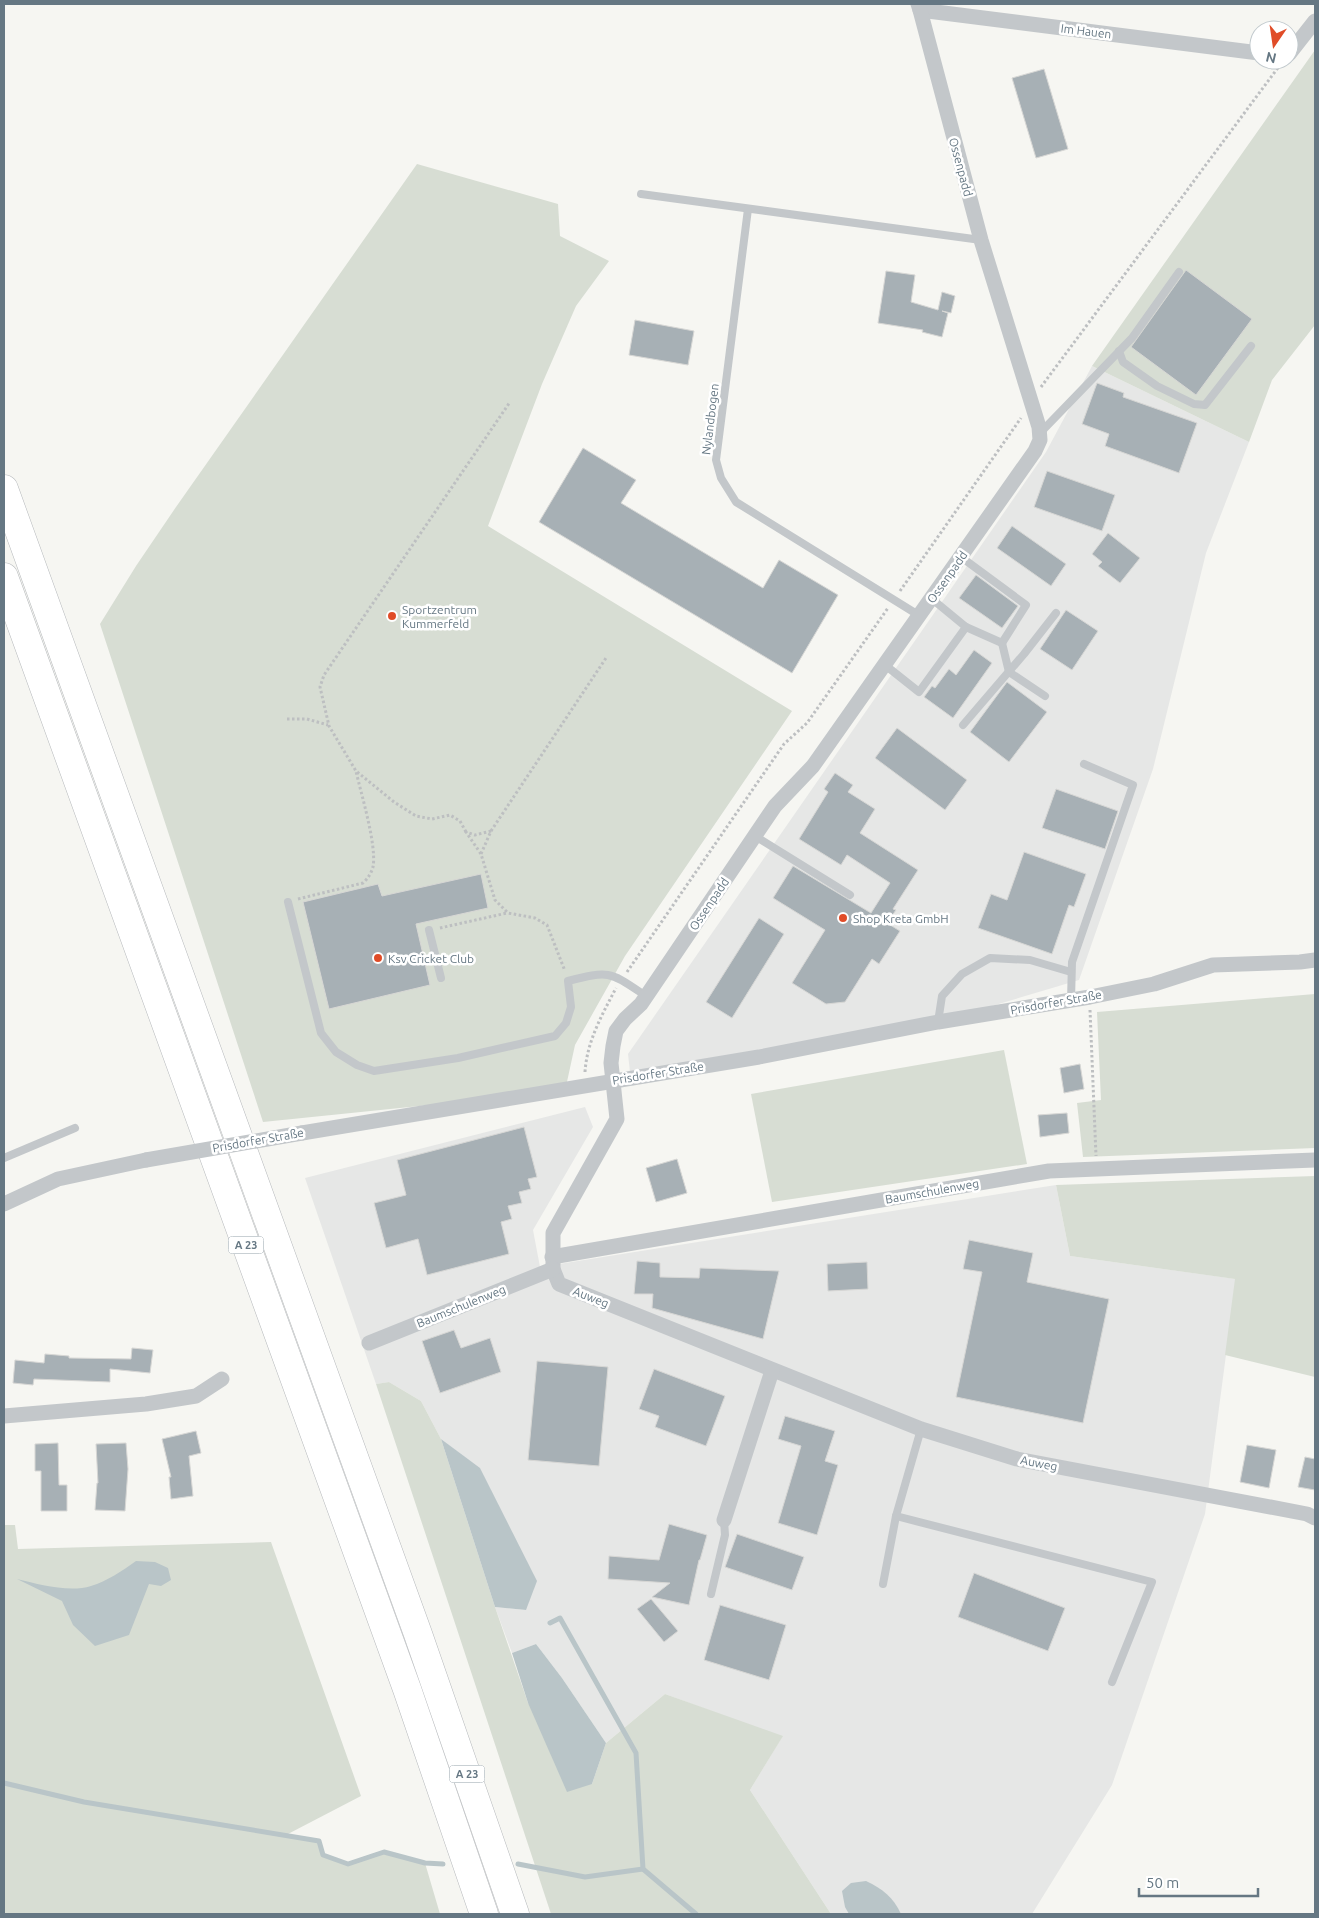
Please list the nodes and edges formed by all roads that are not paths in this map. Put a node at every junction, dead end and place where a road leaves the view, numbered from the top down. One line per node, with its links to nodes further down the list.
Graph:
1 (919, 7): 4 (street, Im Hauen); 7 (street, Ossenpadd)
2 (1315, 21): 3 (street)
3 (1299, 41)
4 (1249, 52)
5 (641, 194): 6 (lane)
6 (748, 209): 7 (lane); 17 (lane, Nylandbogen)
7 (980, 240): 11 (street, Ossenpadd)
8 (1179, 272): 10 (lane)
9 (1251, 346): 10 (lane)
10 (1119, 351): 11 (lane)
11 (1039, 433): 13 (street, Ossenpadd)
12 (4, 489): 53 (highway, A 23)
13 (961, 557): 15 (street, Ossenpadd); 19 (lane)
14 (4, 577): 52 (highway, A 23)
15 (932, 599): 17 (street, Ossenpadd); 18 (lane)
16 (1056, 613): 21 (lane)
17 (920, 616): 20 (street, Ossenpadd)
18 (966, 627): 19 (lane); 20 (lane)
19 (1002, 643): 21 (lane)
20 (885, 665): 25 (street, Ossenpadd)
21 (1009, 672): 22 (lane); 23 (lane)
22 (1044, 696)
23 (963, 725)
24 (1084, 764): 30 (lane)
25 (755, 836): 26 (lane); 32 (street, Ossenpadd)
26 (850, 895)
27 (288, 902): 32 (lane)
28 (429, 930): 31 (lane)
29 (1315, 960): 33 (street, Prisdorfer Straße)
30 (1071, 972): 33 (lane); 34 (lane)
31 (441, 978)
32 (646, 996): 35 (street, Ossenpadd)
33 (1071, 1000): 34 (street, Prisdorfer Straße)
34 (938, 1022): 35 (street, Prisdorfer Straße)
35 (613, 1080): 39 (street, Prisdorfer Straße, bridge); 40 (street)
36 (75, 1128): 37 (lane)
37 (4, 1158)
38 (1315, 1160): 40 (street, Baumschulenweg)
39 (4, 1204)
40 (552, 1263): 41 (street, Baumschulenweg); 42 (street, Auweg)
41 (368, 1343)
42 (772, 1371): 45 (street, Auweg); 48 (street)
43 (222, 1379): 44 (street)
44 (4, 1416)
45 (921, 1429): 46 (lane); 47 (street, Auweg)
46 (896, 1516): 49 (lane); 51 (lane)
47 (1315, 1518)
48 (724, 1520): 50 (lane)
49 (883, 1584)
50 (711, 1594)
51 (1112, 1682)
52 (484, 1914)
53 (515, 1914)

